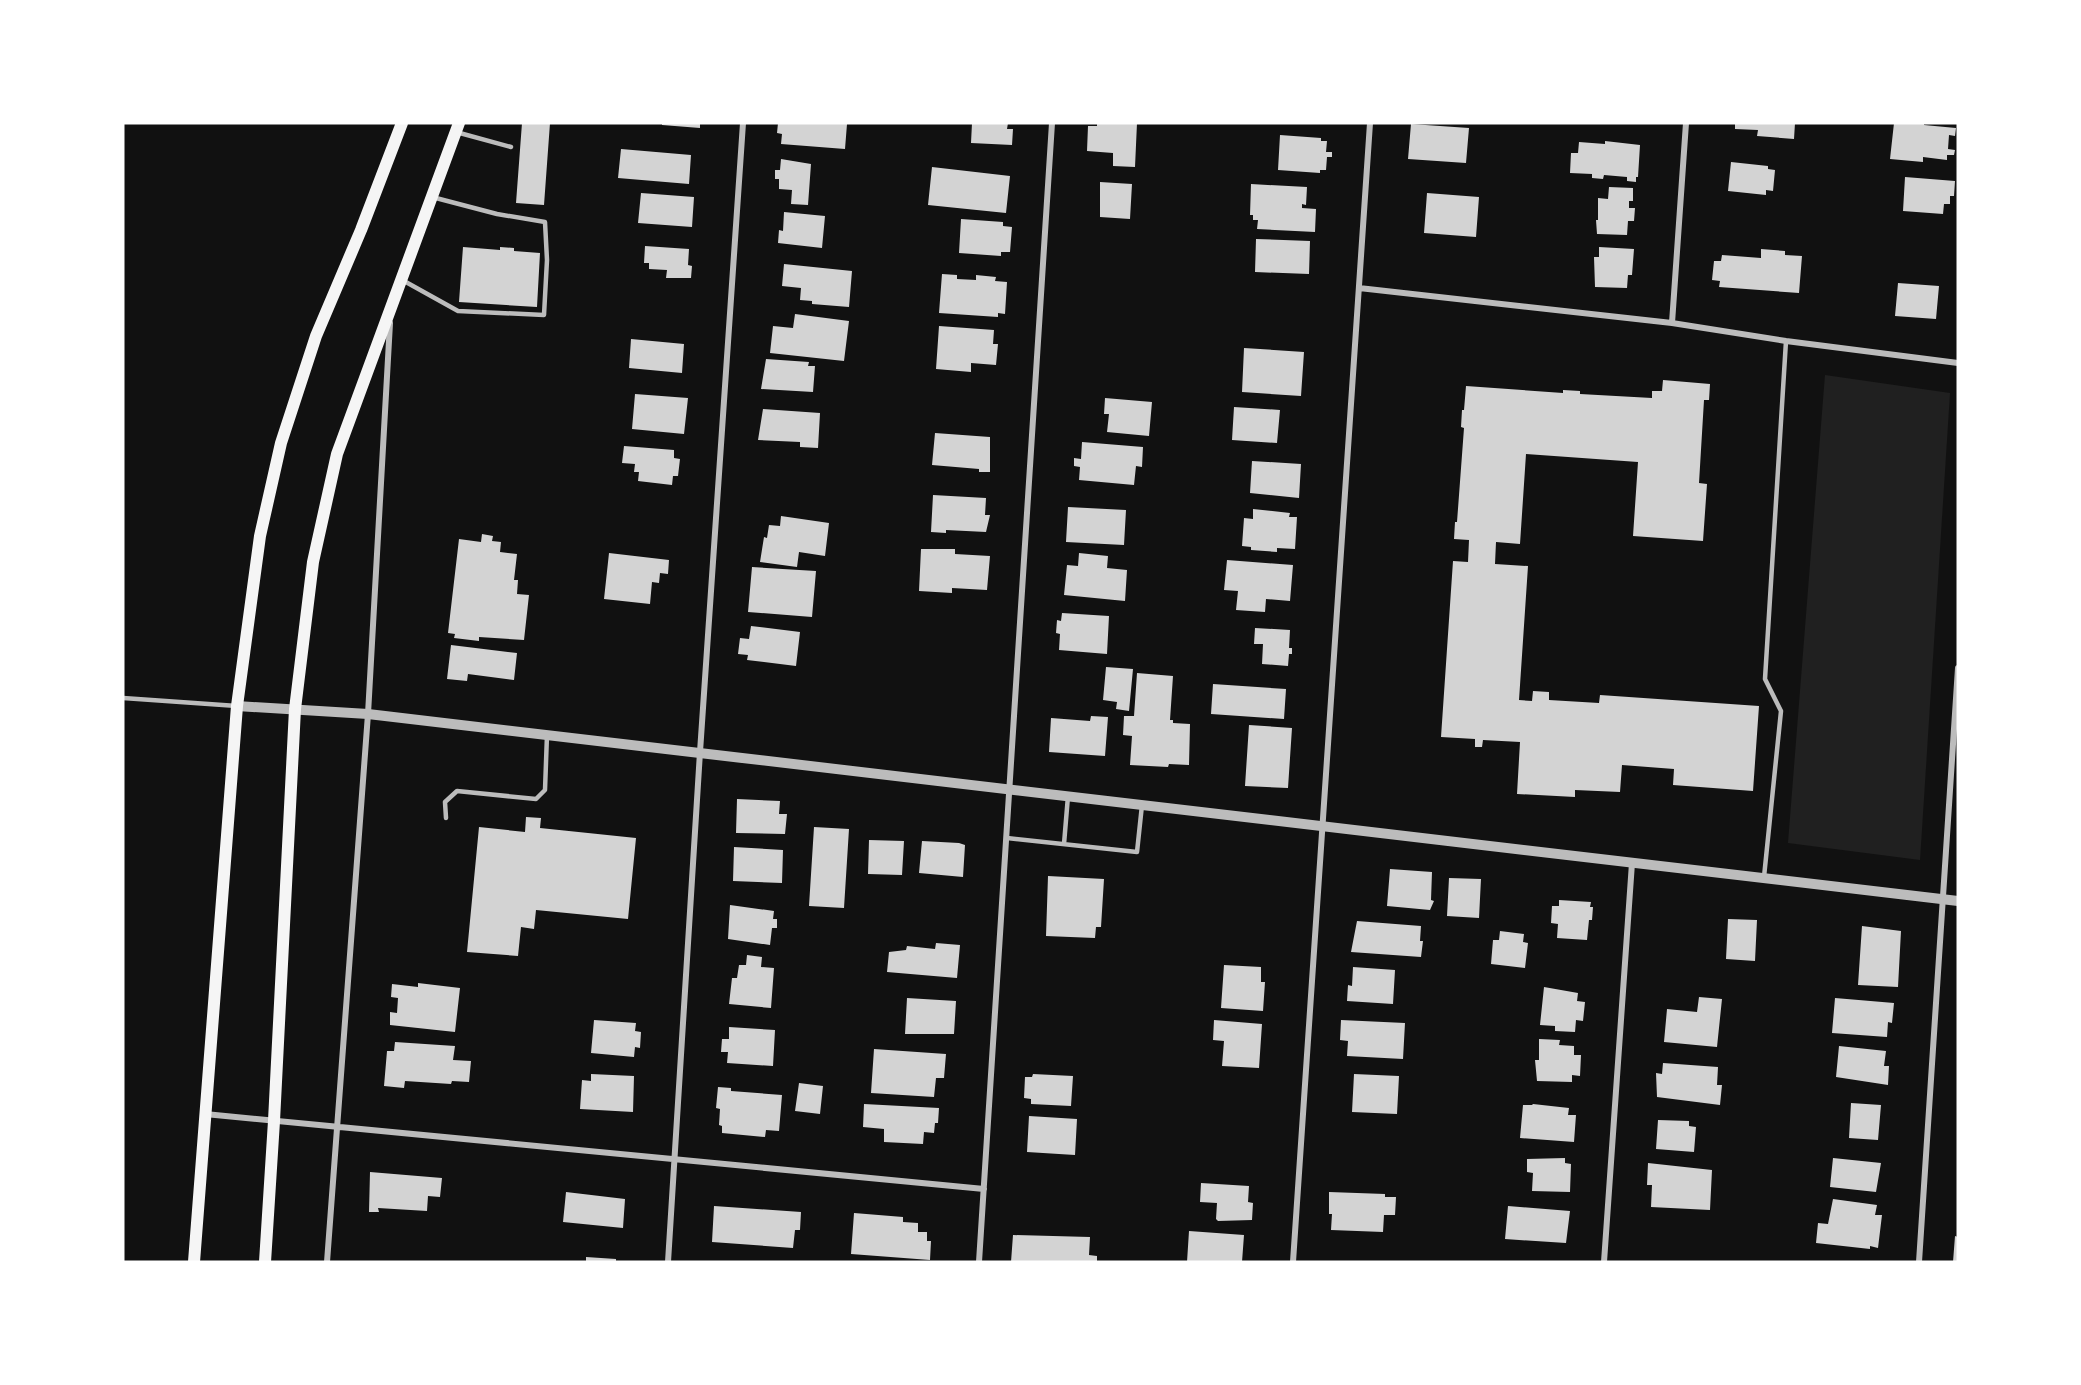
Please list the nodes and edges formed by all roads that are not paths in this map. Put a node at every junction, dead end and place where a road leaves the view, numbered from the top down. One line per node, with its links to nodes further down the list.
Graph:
1 (402, 123): 17 (main road)
2 (743, 123): 21 (street)
3 (1052, 123): 22 (street)
4 (1370, 123): 10 (street)
5 (1686, 123): 12 (street)
6 (457, 127): 7 (lane); 8 (main road)
7 (511, 147)
8 (432, 196): 9 (main road); 9 (lane)
9 (401, 279): 11 (main road)
10 (1359, 288): 12 (street); 26 (street)
11 (391, 307): 18 (main road); 19 (street)
12 (1672, 323): 13 (street)
13 (1786, 341): 14 (street); 30 (lane)
14 (1958, 363)
15 (1958, 668): 31 (street)
16 (123, 698): 17 (lane)
17 (237, 706): 18 (street); 33 (main road)
18 (295, 709): 19 (street); 34 (main road)
19 (368, 714): 20 (street); 35 (street)
20 (548, 735): 21 (street); 25 (lane)
21 (700, 752): 22 (street); 36 (street)
22 (1011, 789): 23 (street); 27 (street)
23 (1068, 796): 24 (street); 28 (lane)
24 (1142, 805): 26 (street); 28 (lane)
25 (446, 818)
26 (1322, 827): 29 (street); 43 (street)
27 (1007, 838): 28 (lane); 37 (street)
28 (1064, 844)
29 (1632, 863): 30 (street); 44 (street)
30 (1764, 879): 31 (street)
31 (1943, 899): 32 (street); 45 (street)
32 (1958, 901)
33 (204, 1114): 34 (street); 38 (main road)
34 (274, 1120): 35 (street); 39 (main road)
35 (337, 1126): 36 (street); 40 (street)
36 (676, 1160): 37 (street); 41 (street)
37 (984, 1189): 42 (street)
38 (194, 1262)
39 (265, 1262)
40 (327, 1262)
41 (668, 1262)
42 (979, 1262)
43 (1293, 1262)
44 (1605, 1262)
45 (1919, 1262)

